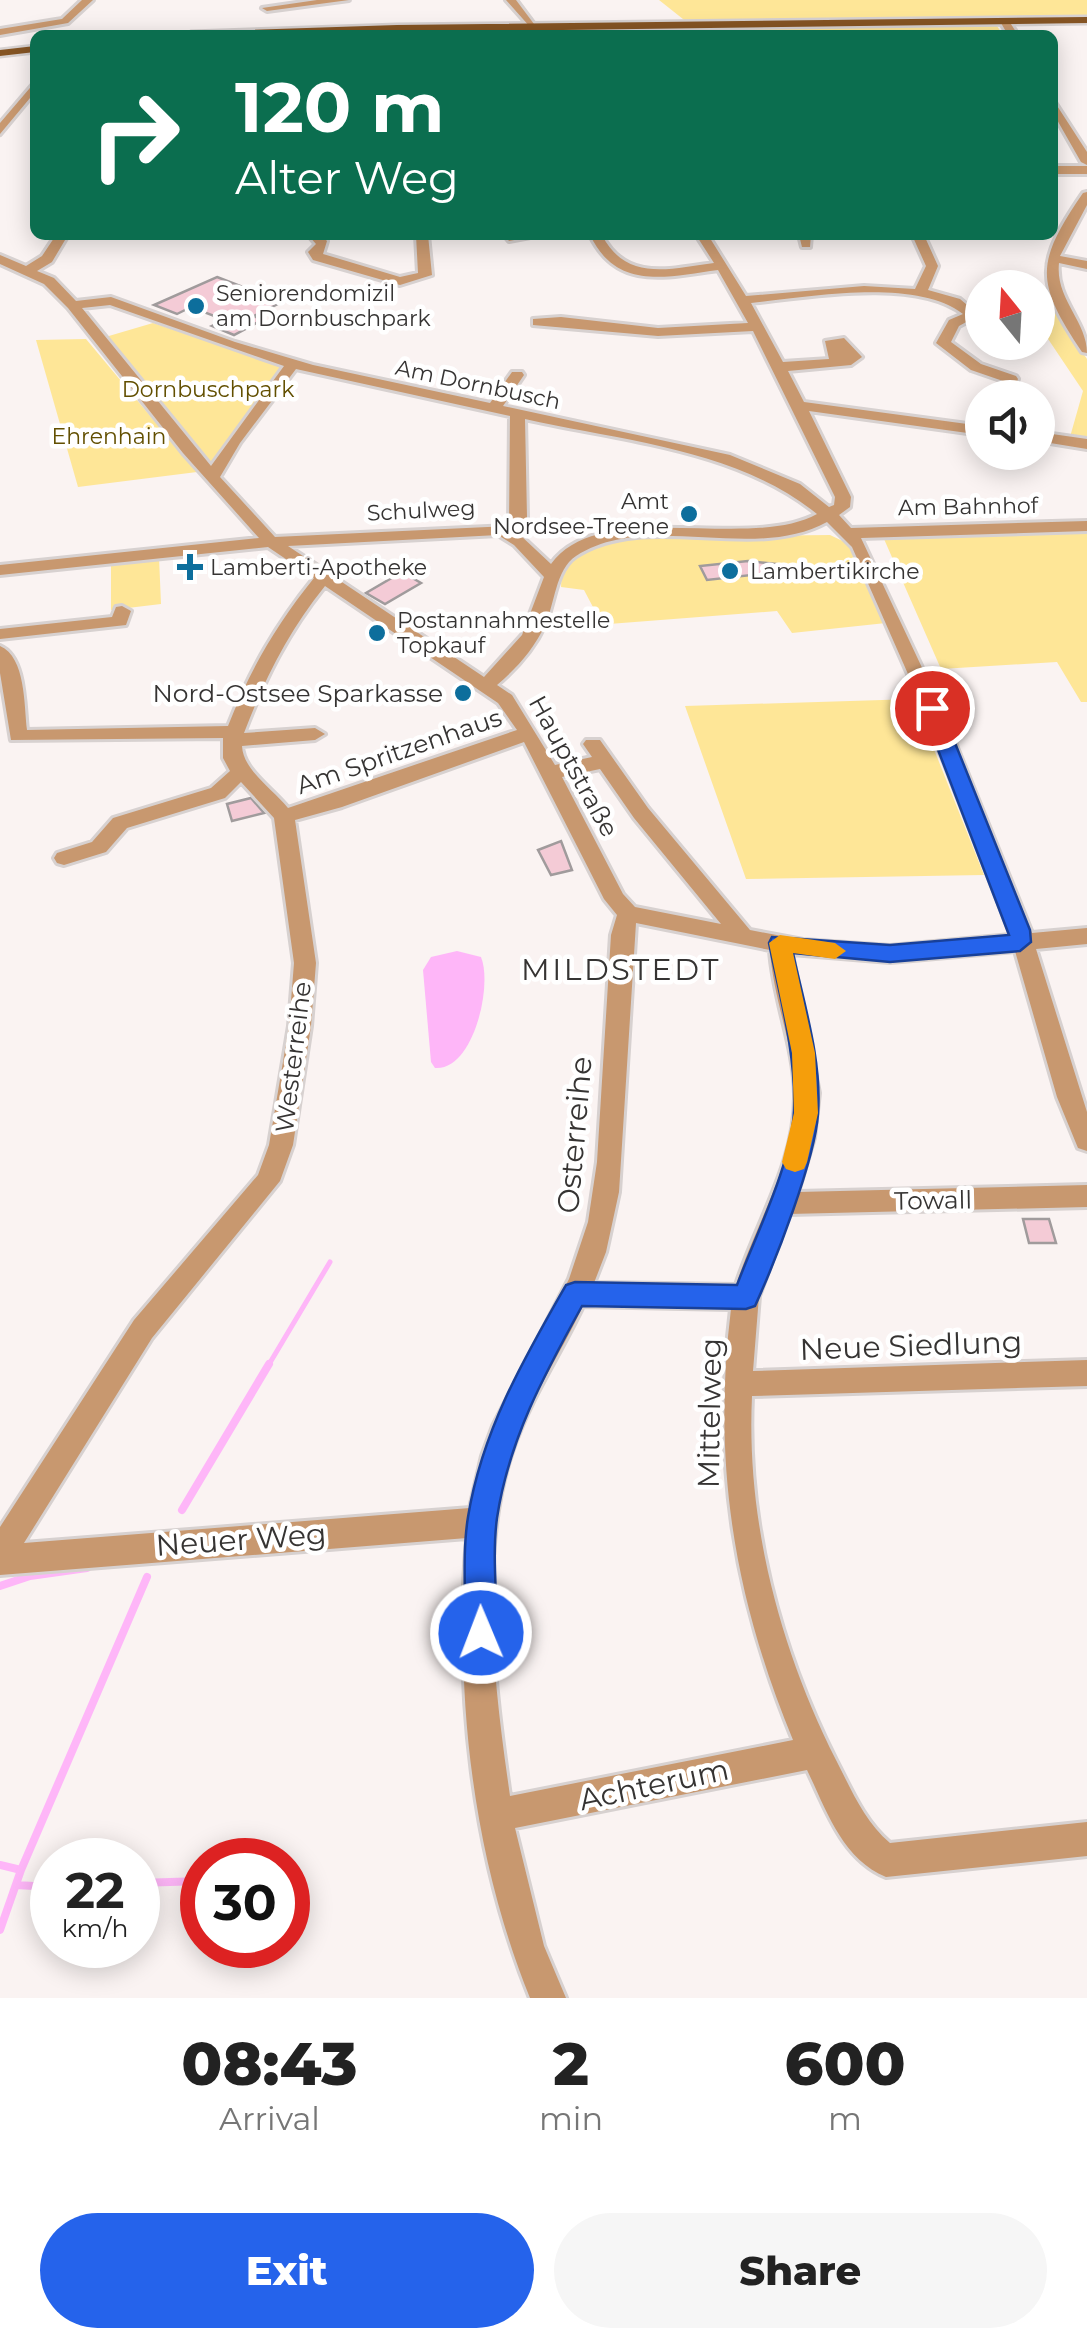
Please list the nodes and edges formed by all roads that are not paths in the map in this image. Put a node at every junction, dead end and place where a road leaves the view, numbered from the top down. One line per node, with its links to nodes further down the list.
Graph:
1 (88, 0): 13 (street)
2 (344, 0): 4 (street)
3 (511, 0): 7 (street)
4 (268, 4): 8 (street)
5 (1087, 20): 6 (main road)
6 (1006, 22): 11 (main road); 12 (street)
7 (534, 26): 9 (main road); 10 (main road)
8 (267, 30)
9 (320, 30)
10 (607, 30)
11 (667, 30)
12 (1010, 30)
13 (0, 32)
14 (30, 50): 15 (main road)
15 (0, 53)
16 (30, 92): 18 (street)
17 (1058, 111): 19 (street)
18 (1, 130)
19 (1087, 162)
20 (1058, 170): 21 (street)
21 (1087, 170)
22 (1087, 196): 23 (street)
23 (1058, 239)
24 (59, 240): 37 (street)
25 (319, 240): 26 (street)
26 (422, 240)
27 (509, 240): 32 (street)
28 (599, 240): 36 (street)
29 (705, 240): 36 (street)
30 (921, 240): 39 (street)
31 (1058, 240): 33 (street)
32 (512, 253)
33 (1052, 258): 35 (street); 45 (street)
34 (0, 259): 37 (street, Hauptstraße)
35 (1087, 265)
36 (723, 266): 41 (street)
37 (29, 270): 42 (street, Hauptstraße)
38 (80, 286): 40 (street, Am Dornbusch)
39 (920, 294): 41 (street); 50 (street)
40 (110, 300): 42 (street, Am Dornbusch); 47 (street, Am Dornbusch)
41 (742, 300): 44 (street)
42 (73, 305): 57 (street, Hauptstraße)
43 (538, 322): 44 (street)
44 (759, 327): 48 (street)
45 (1087, 350)
46 (838, 362): 48 (street)
47 (293, 364): 52 (street, Am Dornbusch); 57 (street)
48 (780, 367): 51 (street)
49 (517, 375): 52 (street)
50 (1011, 380)
51 (801, 406): 54 (street); 58 (street)
52 (493, 410): 53 (street, Am Dornbusch)
53 (517, 415): 58 (street, Am Dornbusch); 60 (street)
54 (965, 428)
55 (1055, 439): 56 (street)
56 (1087, 444)
57 (213, 476): 62 (street, Hauptstraße)
58 (830, 516): 61 (street, Am Dornbusch); 64 (street)
59 (1087, 526): 61 (street, Am Bahnhof)
60 (509, 532): 62 (street, Schulweg); 64 (street, Schulweg)
61 (850, 533): 81 (street)
62 (271, 542): 63 (street, Schulweg); 65 (street, Hauptstraße)
63 (0, 570)
64 (554, 576): 70 (street)
65 (323, 578): 70 (street, Hauptstraße); 73 (street)
66 (122, 610): 67 (street)
67 (0, 634)
68 (0, 652): 69 (street)
69 (6, 680): 73 (street)
70 (487, 684): 71 (street, Hauptstraße)
71 (530, 733): 75 (street, Hauptstraße); 76 (street, Am Spritzenhaus)
72 (315, 734): 73 (street)
73 (232, 736): 74 (street)
74 (240, 772): 76 (street); 77 (street)
75 (550, 773): 78 (street, Hauptstraße); 80 (street)
76 (284, 816): 91 (street, Westerreihe)
77 (64, 858)
78 (628, 914): 80 (street); 86 (street, Osterreihe)
79 (1087, 936): 81 (street)
80 (744, 937): 82 (street)
81 (1020, 942): 82 (street); 83 (street)
82 (780, 943): 85 (street, Mittelweg)
83 (1087, 1142)
84 (1087, 1196): 85 (street, Towall)
85 (780, 1203): 87 (street, Mittelweg)
86 (575, 1294): 87 (street); 90 (street, Osterreihe)
87 (746, 1297): 89 (street, Mittelweg)
88 (1087, 1373): 89 (street, Neue Siedlung)
89 (738, 1384): 92 (street, Mittelweg)
90 (482, 1522): 91 (street, Neuer Weg); 93 (street, Osterreihe)
91 (0, 1557)
92 (814, 1752): 93 (street, Achterum); 94 (street, Mittelweg)
93 (495, 1815): 95 (street, Osterreihe)
94 (1087, 1839)
95 (546, 1994)

